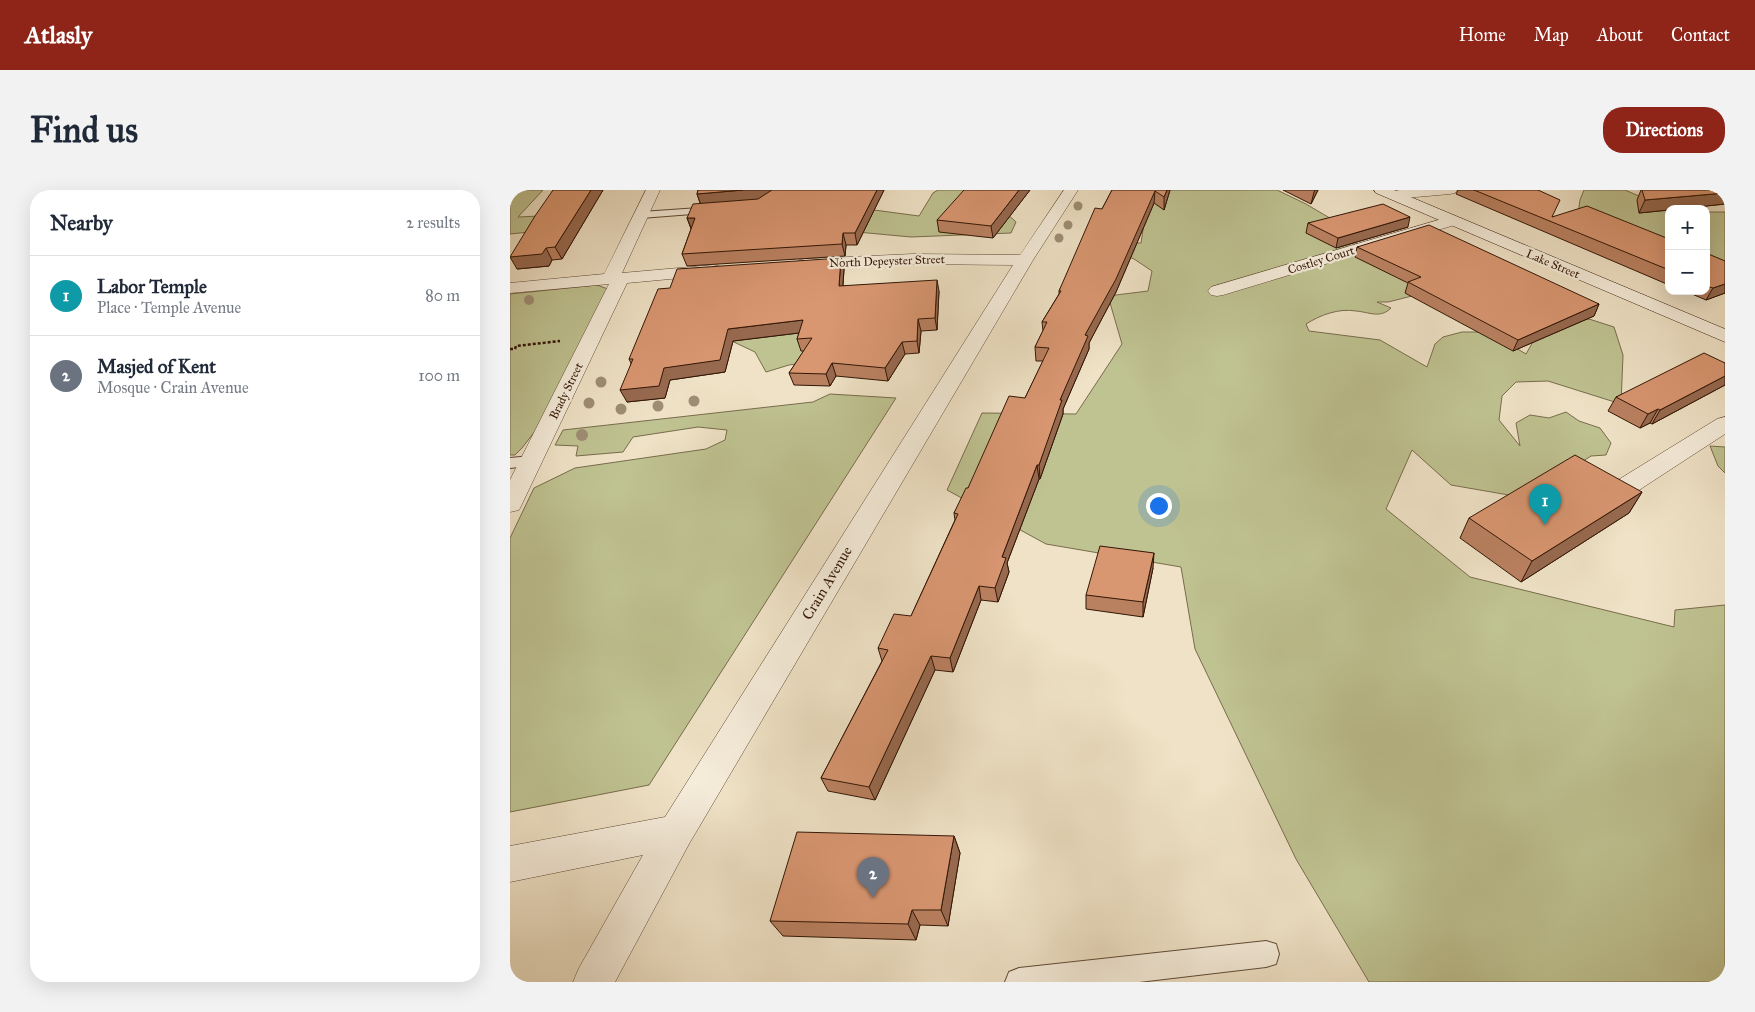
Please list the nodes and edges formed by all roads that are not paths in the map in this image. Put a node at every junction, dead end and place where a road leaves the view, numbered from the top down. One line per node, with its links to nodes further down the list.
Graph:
1 (653, 190): 6 (street, Brady Street)
2 (1070, 190): 8 (street, Crain Avenue)
3 (1450, 190): 4 (street)
4 (1387, 192): 7 (street, Lake Street)
5 (721, 209): 6 (lane)
6 (641, 215): 11 (street, Brady Street)
7 (1452, 221): 13 (street, Costley Court); 14 (street, Lake Street)
8 (1025, 260): 9 (street, North Depeyster Street); 20 (street, Crain Avenue)
9 (791, 265)
10 (727, 269): 11 (street)
11 (616, 278): 12 (street); 16 (street, Brady Street)
12 (510, 288)
13 (1218, 291)
14 (1725, 336)
15 (1725, 424): 18 (street)
16 (531, 461): 17 (lane); 19 (street, Brady Street)
17 (510, 463)
18 (1627, 486)
19 (510, 504)
20 (676, 832): 21 (street); 23 (street, Crain Avenue)
21 (510, 864)
22 (1266, 954): 24 (lane)
23 (593, 982)
24 (1019, 982)

